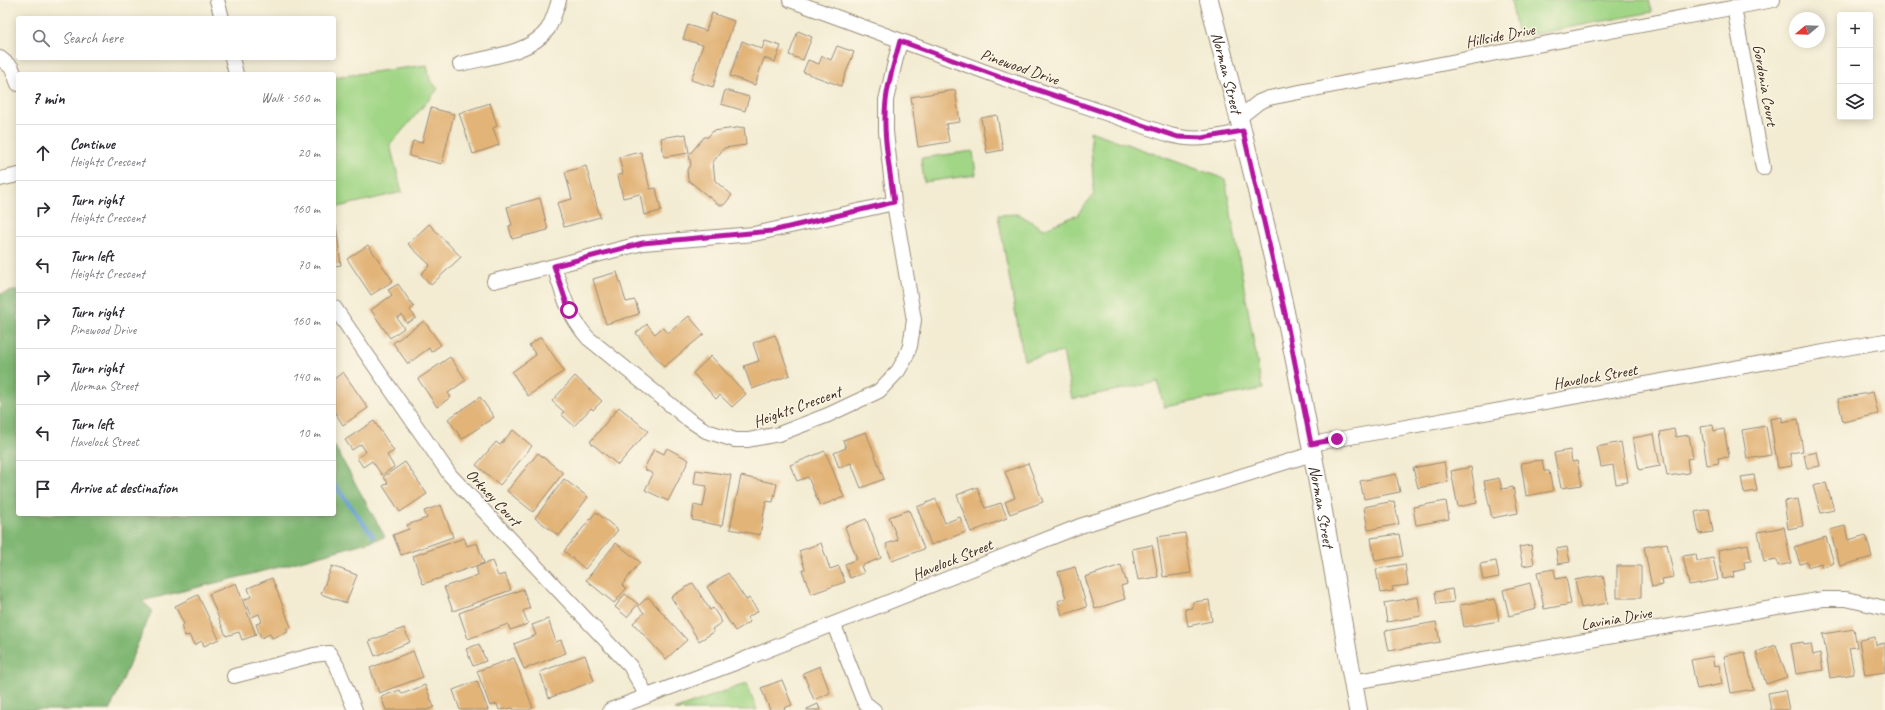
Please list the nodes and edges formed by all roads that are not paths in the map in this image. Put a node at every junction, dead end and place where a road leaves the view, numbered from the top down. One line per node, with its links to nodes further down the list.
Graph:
1 (217, 0): 7 (street)
2 (559, 0): 11 (street)
3 (790, 0): 8 (street, Pinewood Drive)
4 (1209, 0): 14 (street, Norman Street)
5 (1773, 0): 6 (street, Hillside Drive)
6 (1734, 7): 14 (street, Hillside Drive); 15 (street, Gordonia Court)
7 (221, 16)
8 (900, 41): 14 (street, Pinewood Drive); 18 (street, Heights Crescent)
9 (0, 58): 13 (street)
10 (232, 60): 12 (street)
11 (460, 64)
12 (236, 72)
13 (16, 79)
14 (1241, 124): 23 (street, Norman Street)
15 (1763, 168)
16 (16, 175): 17 (street)
17 (0, 179)
18 (894, 202): 19 (street); 19 (street, Heights Crescent)
19 (554, 266): 20 (street)
20 (494, 281)
21 (336, 311): 28 (street, Orkney Court)
22 (1885, 340): 23 (street, Havelock Street)
23 (1312, 449): 25 (street, Havelock Street); 27 (street, Norman Street)
24 (1885, 608): 27 (street, Lavinia Drive)
25 (834, 625): 28 (street, Havelock Street); 31 (street)
26 (234, 676): 29 (street)
27 (1353, 682): 32 (street, Norman Street)
28 (647, 696): 30 (street, Havelock Street)
29 (355, 710)
30 (610, 710)
31 (874, 710)
32 (1358, 710)

